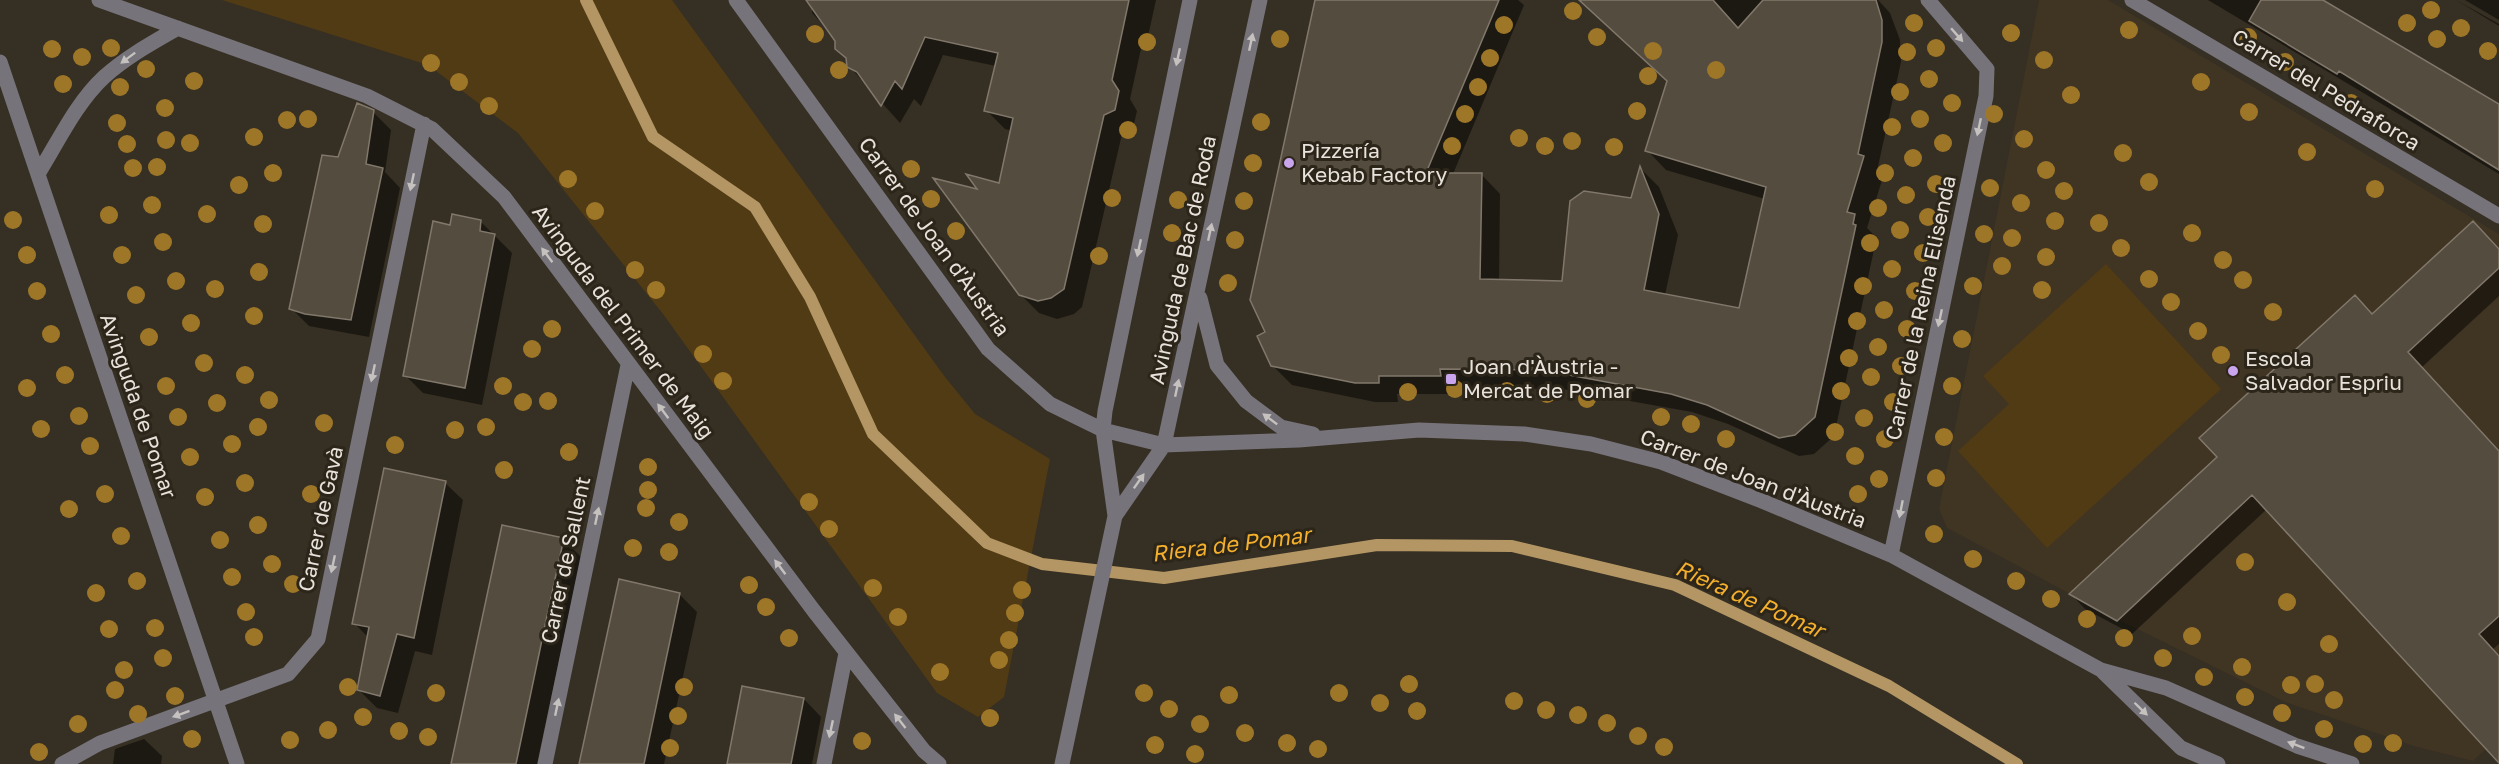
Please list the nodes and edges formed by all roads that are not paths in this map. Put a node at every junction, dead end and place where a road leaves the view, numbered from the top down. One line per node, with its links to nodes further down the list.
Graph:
1 (99, 0): 7 (street, Avinguda del Primer de Maig)
2 (736, 0): 14 (street, Carrer de Joan d'Àustria)
3 (1190, 0): 14 (street, Avinguda de Bac de Roda, one-way to 14)
4 (1260, 0): 12 (street, Avinguda de Bac de Roda, one-way to 4)
5 (1928, 0): 18 (street, Carrer de la Reina Elisenda, one-way to 18)
6 (2132, 0): 11 (street, Carrer del Pedraforca)
7 (178, 28): 9 (street, Avinguda del Primer de Maig); 10 (street, one-way to 10)
8 (0, 62): 10 (street, Avinguda de Pomar)
9 (424, 124): 13 (street, Avinguda del Primer de Maig, one-way to 9); 21 (street, Carrer de Gavà, one-way to 21)
10 (38, 174): 21 (street, Avinguda de Pomar)
11 (2499, 216)
12 (1198, 289): 15 (street, Carrer de Joan d'Àustria, one-way to 12); 16 (street, Avinguda de Bac de Roda, one-way to 12)
13 (628, 365): 19 (street, Avinguda del Primer de Maig, one-way to 13); 24 (street, Carrer de Sallent, one-way to 13)
14 (1103, 430): 16 (street, Carrer de Joan d'Àustria); 17 (street, Avinguda de Bac de Roda)
15 (1325, 436): 16 (street, Carrer de Joan d'Àustria); 18 (street, Carrer de Joan d'Àustria)
16 (1164, 445): 17 (street, Avinguda de Bac de Roda, one-way to 16)
17 (1115, 516): 27 (street, Avinguda de Bac de Roda)
18 (1891, 555): 20 (street, Carrer de Joan d'Àustria)
19 (846, 653): 25 (street, one-way to 25); 26 (street, Avinguda del Primer de Maig, one-way to 19)
20 (2101, 670): 28 (street, Carrer de Joan d'Àustria, one-way to 28); 29 (street, Carrer de Joan d'Àustria, one-way to 20)
21 (215, 702): 22 (street, Carrer de Gavà, one-way to 22); 23 (street, Avinguda de Pomar)
22 (62, 764)
23 (237, 764)
24 (545, 764)
25 (824, 764)
26 (939, 764)
27 (1062, 764)
28 (2218, 764)
29 (2352, 764)

